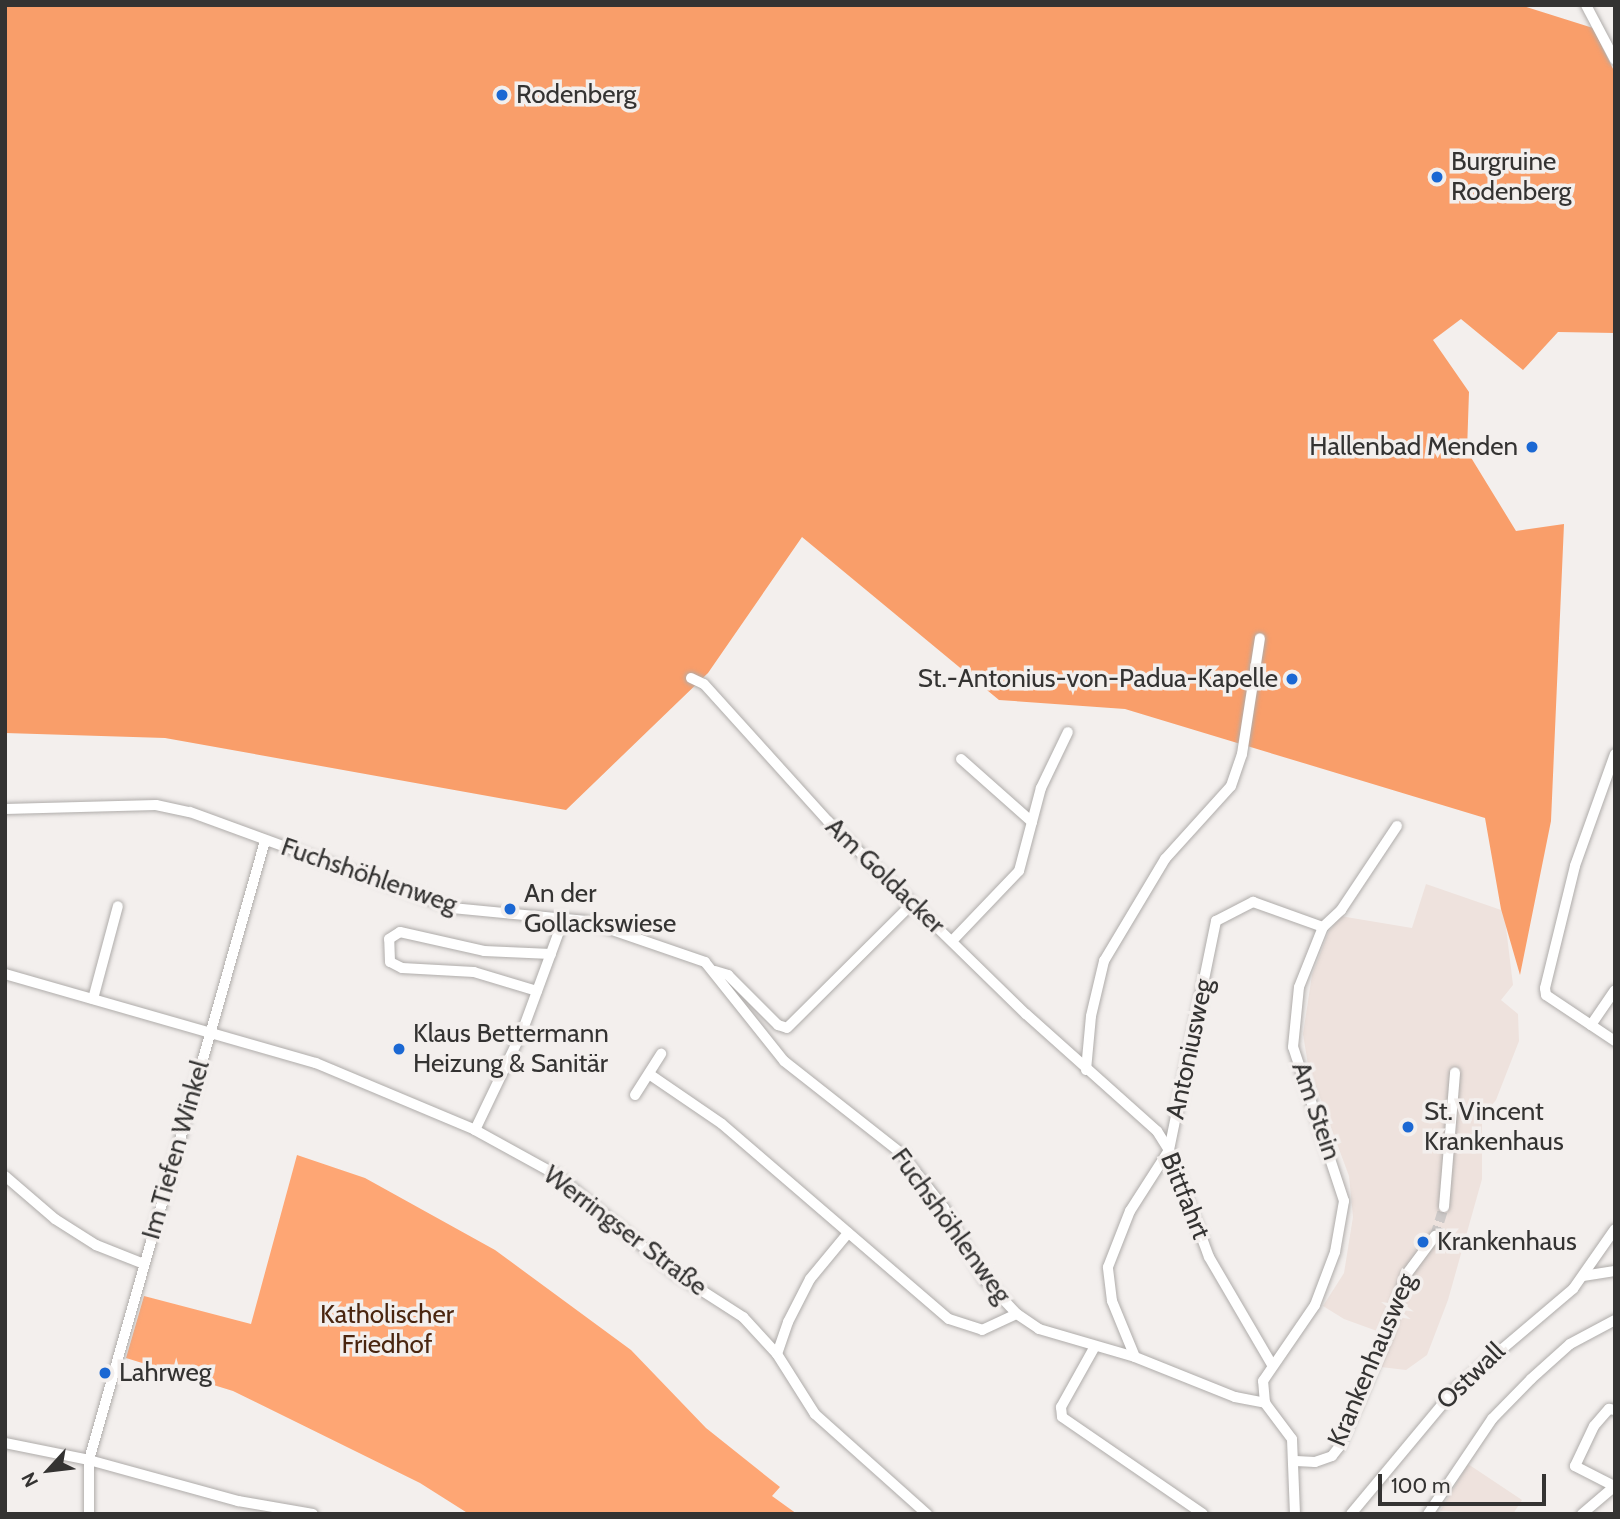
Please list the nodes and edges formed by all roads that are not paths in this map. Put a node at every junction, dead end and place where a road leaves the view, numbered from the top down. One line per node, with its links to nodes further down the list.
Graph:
1 (1587, 5): 2 (street)
2 (1615, 60)
3 (1260, 638): 29 (street)
4 (691, 678): 14 (street, Am Goldacker)
5 (1068, 732): 11 (street)
6 (1615, 754): 8 (street)
7 (961, 760): 11 (street)
8 (1603, 786): 9 (street); 25 (street)
9 (1615, 794)
10 (5, 809): 13 (street, Fuchshöhlenweg)
11 (1032, 822): 18 (street)
12 (1397, 826): 17 (street, Am Stein)
13 (265, 841): 16 (street, Fuchshöhlenweg); 26 (street, Im Tiefen Winkel)
14 (912, 904): 18 (street, Am Goldacker); 20 (street)
15 (117, 906): 24 (street)
16 (564, 918): 19 (street); 20 (street, Fuchshöhlenweg)
17 (1323, 927): 34 (street, Antoniusweg); 48 (street, Am Stein)
18 (952, 941): 29 (street, Am Goldacker)
19 (551, 954): 23 (street); 23 (street)
20 (715, 971): 43 (street, Fuchshöhlenweg)
21 (5, 974): 24 (street, Werringser Straße)
22 (1615, 990): 25 (street)
23 (537, 991): 33 (street)
24 (93, 999): 26 (street, Werringser Straße)
25 (1591, 1025): 27 (street)
26 (209, 1031): 33 (street, Werringser Straße); 40 (street, Im Tiefen Winkel)
27 (1615, 1041)
28 (661, 1054): 31 (street)
29 (1086, 1070): 34 (street, Bittfahrt)
30 (1455, 1072): 36 (street)
31 (649, 1074): 32 (street); 38 (street)
32 (635, 1095)
33 (475, 1130): 46 (street, Werringser Straße)
34 (1169, 1150): 47 (street, Antoniusweg); 48 (street, Bittfahrt)
35 (5, 1176): 40 (street)
36 (1444, 1207)
37 (1615, 1229): 42 (street, Ostwall)
38 (848, 1233): 43 (street); 46 (street)
39 (1435, 1236): 53 (street, Krankenhausweg)
40 (144, 1264): 52 (street, Im Tiefen Winkel)
41 (1615, 1272): 42 (street)
42 (1583, 1276): 62 (street, Ostwall)
43 (1017, 1314): 45 (street, Fuchshöhlenweg)
44 (1615, 1320): 56 (street)
45 (1094, 1348): 47 (street, Fuchshöhlenweg); 60 (street)
46 (777, 1354): 59 (street, Werringser Straße)
47 (1135, 1357): 49 (street, Fuchshöhlenweg)
48 (1272, 1364): 49 (street)
49 (1265, 1403): 53 (street)
50 (1615, 1410): 54 (street)
51 (5, 1443): 52 (street)
52 (89, 1460): 55 (street); 57 (street, Im Tiefen Winkel)
53 (1296, 1461): 61 (street)
54 (1614, 1486): 63 (street)
55 (247, 1508): 58 (street)
56 (1430, 1513)
57 (89, 1514)
58 (313, 1514)
59 (927, 1514)
60 (1203, 1514)
61 (1295, 1514)
62 (1351, 1514)
63 (1582, 1514)

